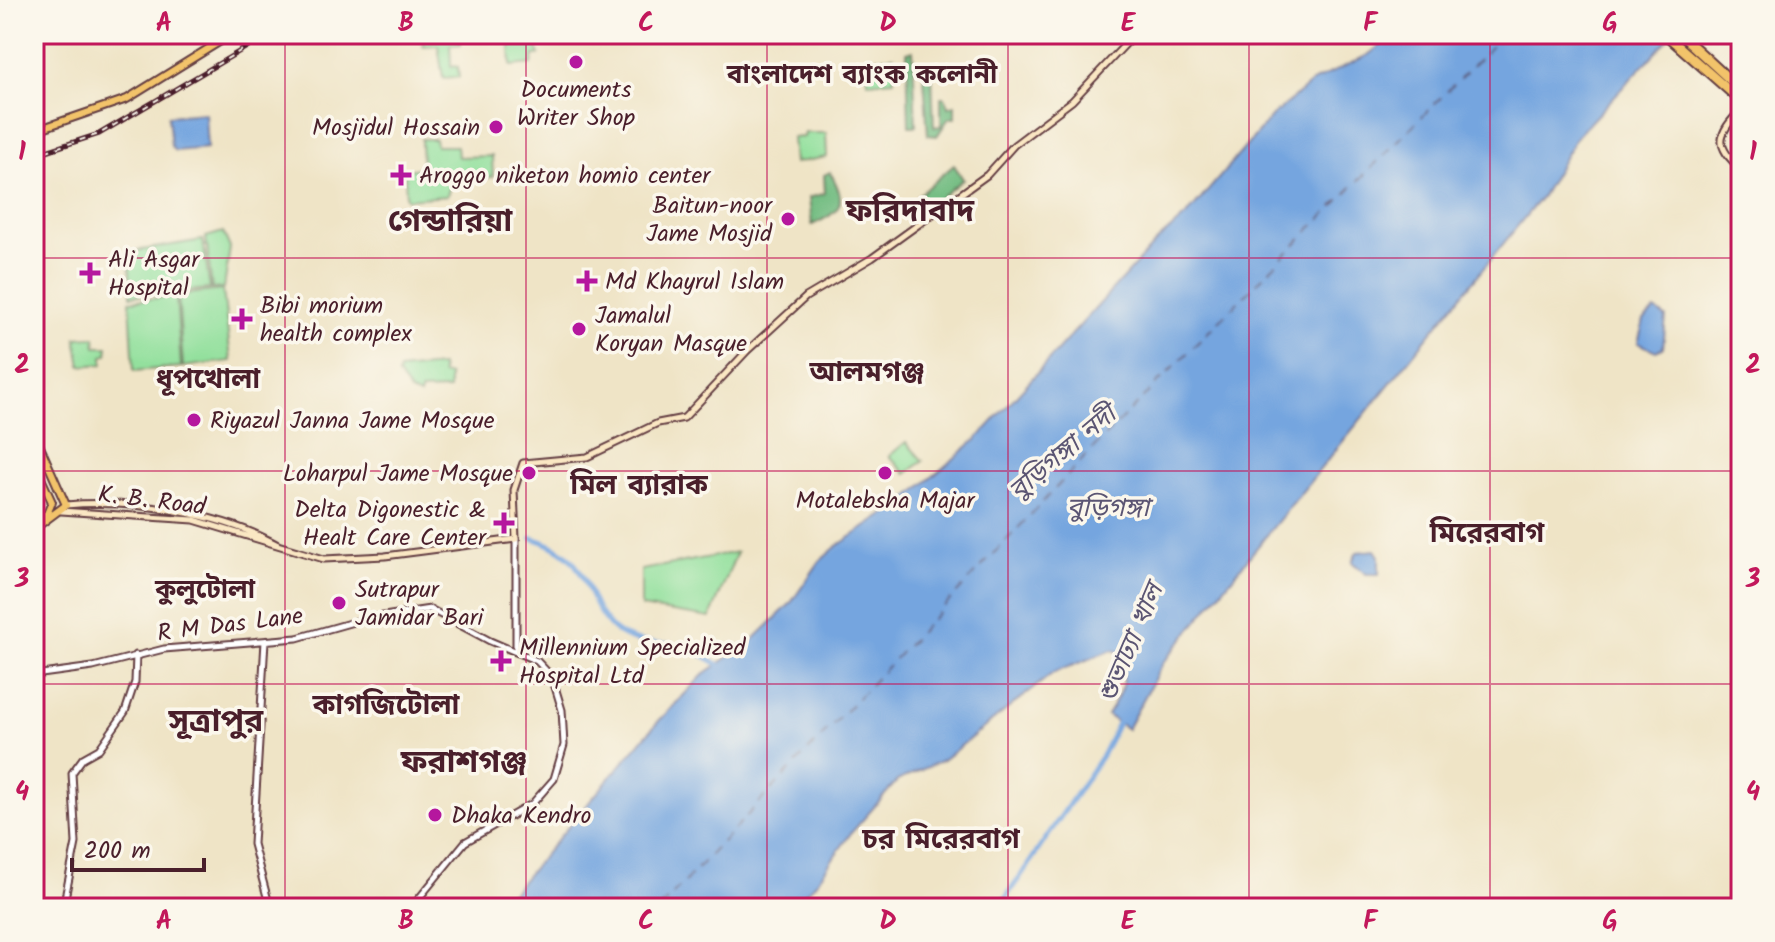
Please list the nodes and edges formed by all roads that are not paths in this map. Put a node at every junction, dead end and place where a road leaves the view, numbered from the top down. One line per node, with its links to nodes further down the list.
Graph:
1 (232, 34): 8 (main road)
2 (1135, 34): 18 (main road)
3 (1665, 34): 6 (highway)
4 (1680, 34): 5 (highway)
5 (1741, 90)
6 (1741, 101)
7 (1741, 110): 9 (main road)
8 (34, 131)
9 (1741, 169)
10 (34, 433): 12 (main road)
11 (34, 463): 13 (main road)
12 (53, 482): 13 (main road); 14 (main road)
13 (44, 486): 15 (main road)
14 (68, 508): 15 (main road); 17 (main road); 18 (main road, K. B. Road)
15 (51, 509): 16 (main road)
16 (34, 521)
17 (34, 529)
18 (516, 539): 20 (street)
19 (265, 641): 20 (street, R M Das Lane); 21 (street, R M Das Lane); 24 (street)
20 (516, 651): 25 (street, R M Das Lane)
21 (136, 655): 22 (street, R M Das Lane); 23 (street)
22 (34, 675)
23 (63, 908)
24 (270, 908)
25 (411, 908)

